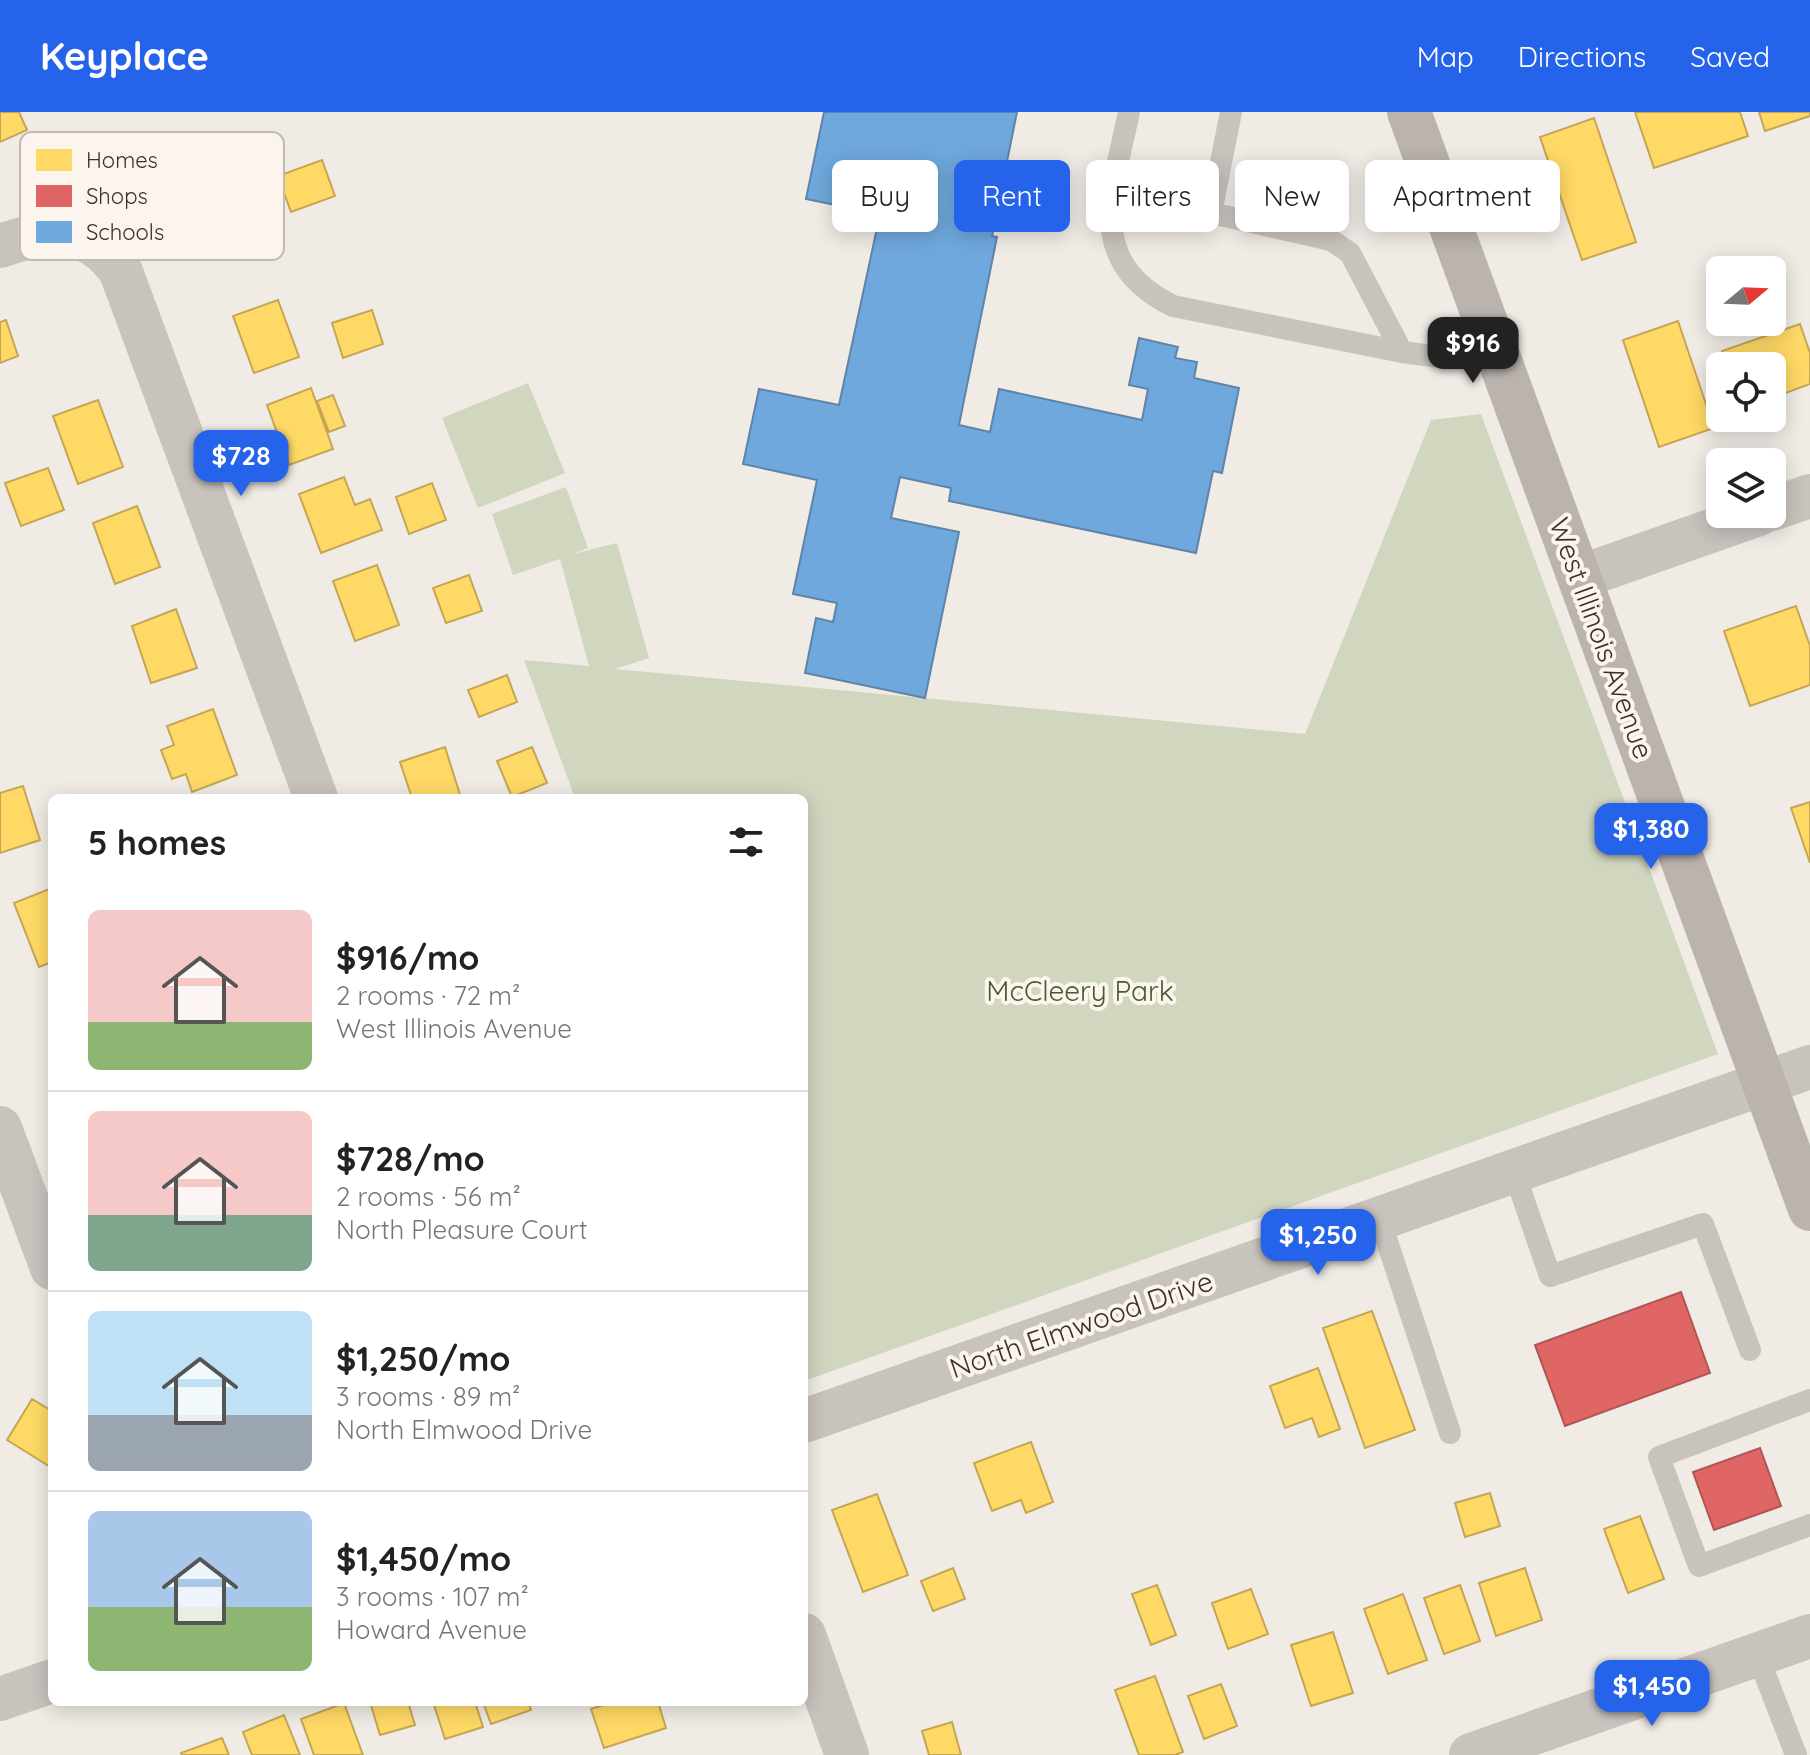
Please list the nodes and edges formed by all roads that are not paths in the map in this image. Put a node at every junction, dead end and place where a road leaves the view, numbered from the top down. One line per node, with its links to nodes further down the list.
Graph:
1 (1129, 112): 8 (lane)
2 (1231, 112): 8 (lane)
3 (1409, 112): 7 (main road, West Illinois Avenue)
4 (20, 240): 5 (street)
5 (0, 246)
6 (111, 260): 13 (street)
7 (1496, 348): 8 (lane); 12 (main road, West Illinois Avenue)
8 (1402, 352)
9 (1810, 496): 10 (street)
10 (1786, 504)
11 (1719, 528): 12 (street)
12 (1580, 577): 15 (main road, West Illinois Avenue)
13 (315, 794)
14 (1810, 1067): 15 (street, North Elmwood Drive)
15 (1764, 1084): 17 (street, North Elmwood Drive); 18 (main road, West Illinois Avenue)
16 (0, 1128): 20 (street)
17 (1514, 1172): 19 (street, North Elmwood Drive); 21 (lane)
18 (1806, 1186)
19 (1380, 1220): 23 (street, North Elmwood Drive); 24 (lane)
20 (48, 1257)
21 (1750, 1350)
22 (1810, 1400): 25 (lane)
23 (808, 1420)
24 (1450, 1433)
25 (1810, 1525)
26 (808, 1646): 31 (street)
27 (1807, 1646): 28 (street)
28 (1757, 1654): 32 (street); 33 (lane)
29 (48, 1682): 30 (street)
30 (0, 1699)
31 (847, 1755)
32 (1471, 1755)
33 (1796, 1755)

